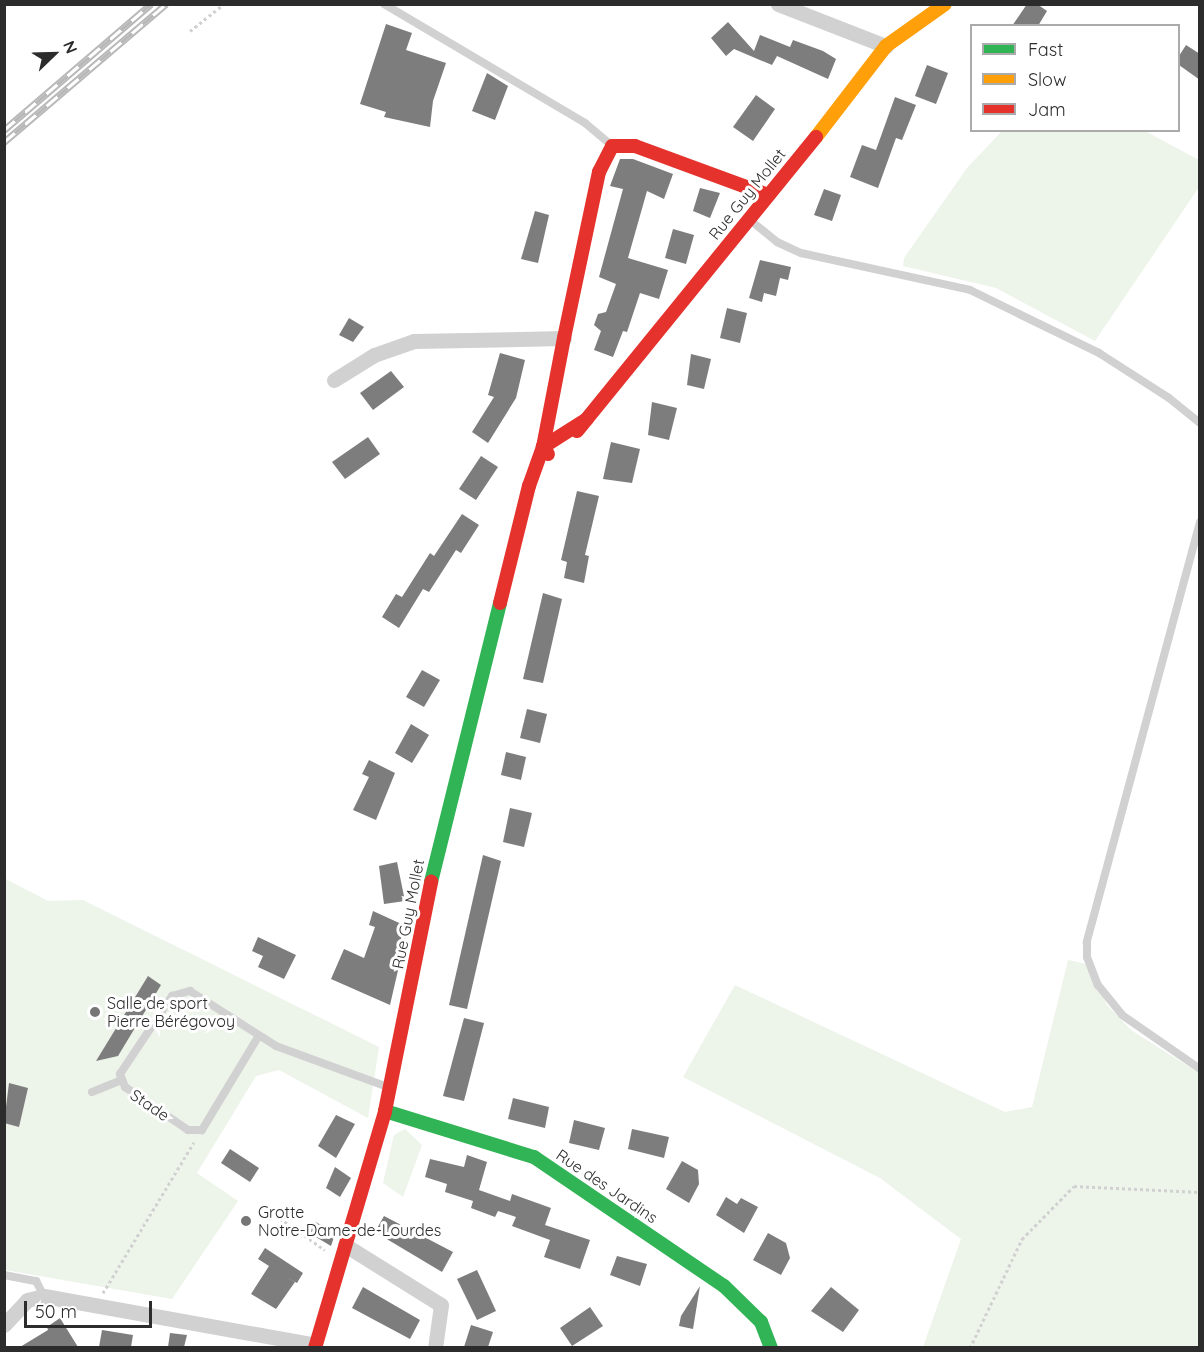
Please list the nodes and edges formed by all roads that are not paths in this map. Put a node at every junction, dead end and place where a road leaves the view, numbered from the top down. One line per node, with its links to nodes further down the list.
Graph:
1 (384, 4): 5 (lane)
2 (777, 4): 4 (street)
3 (945, 4): 4 (street, Rue Guy Mollet)
4 (886, 46): 6 (street, Rue Guy Mollet)
5 (612, 146): 6 (street); 8 (street, Rue Guy Mollet)
6 (768, 195): 7 (street, Rue Guy Mollet)
7 (749, 219): 10 (street, Rue Guy Mollet); 11 (lane)
8 (564, 338): 9 (street); 12 (street, Rue Guy Mollet)
9 (334, 380)
10 (587, 419): 12 (street, Rue Guy Mollet); 13 (street, Rue Guy Mollet)
11 (1200, 423)
12 (543, 447): 13 (street); 14 (street, Rue Guy Mollet)
13 (552, 460): 14 (street, Rue Guy Mollet)
14 (529, 486): 19 (street, Rue Guy Mollet)
15 (1200, 522): 17 (lane)
16 (258, 1037): 18 (lane, Stade); 18 (lane, Stade); 19 (lane, Stade)
17 (1200, 1069)
18 (122, 1080): 20 (lane)
19 (390, 1088): 21 (street, Rue Guy Mollet)
20 (92, 1092)
21 (385, 1112): 22 (street, Rue Guy Mollet); 28 (street, Rue des Jardins)
22 (345, 1245): 26 (street, Rue Guy Mollet); 27 (street)
23 (4, 1275): 24 (lane)
24 (44, 1296): 25 (street); 26 (street)
25 (4, 1325)
26 (315, 1346)
27 (435, 1347)
28 (771, 1347)

